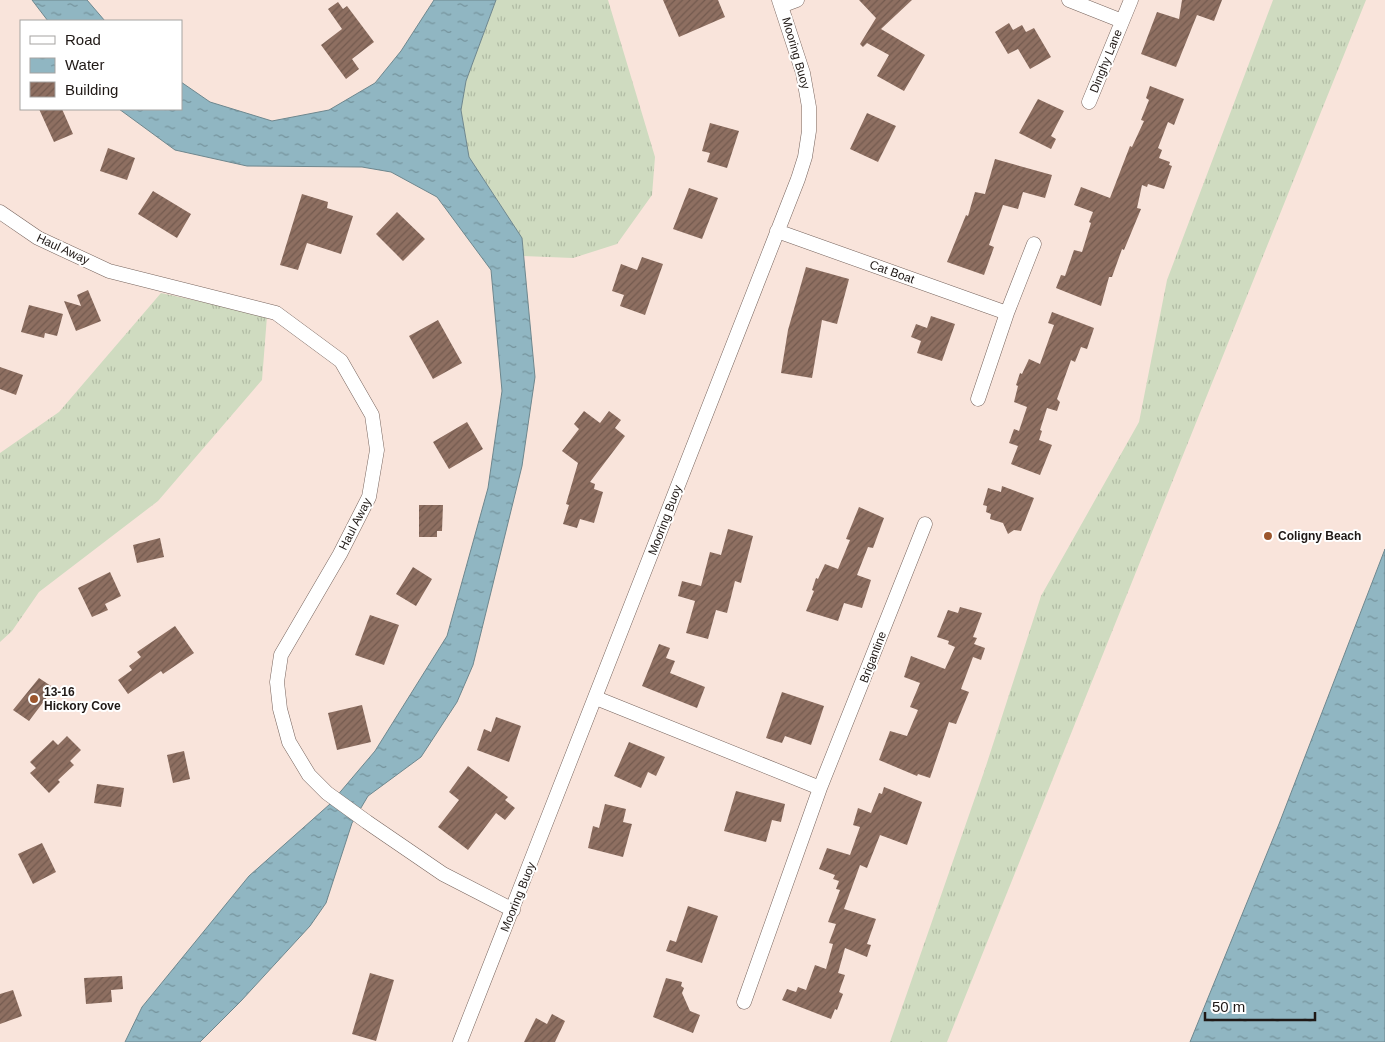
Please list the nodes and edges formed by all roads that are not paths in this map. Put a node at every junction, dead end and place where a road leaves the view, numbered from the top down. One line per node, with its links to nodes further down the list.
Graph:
1 (797, 0): 4 (street, Mooring Buoy)
2 (1069, 0): 5 (street, Dinghy Lane)
3 (1131, 0): 5 (street, Dinghy Lane)
4 (780, 3): 8 (street, Mooring Buoy)
5 (1122, 21): 6 (street, Dinghy Lane)
6 (1089, 102)
7 (0, 212): 15 (street, Haul Away)
8 (777, 231): 10 (street, Cat Boat); 13 (street, Mooring Buoy)
9 (1034, 244): 10 (street)
10 (1007, 313): 11 (street)
11 (978, 399)
12 (925, 524): 14 (street, Brigantine)
13 (596, 698): 14 (street); 15 (street, Mooring Buoy)
14 (820, 788): 16 (street, Brigantine)
15 (513, 910): 17 (street, Mooring Buoy)
16 (744, 1002)
17 (460, 1042)

